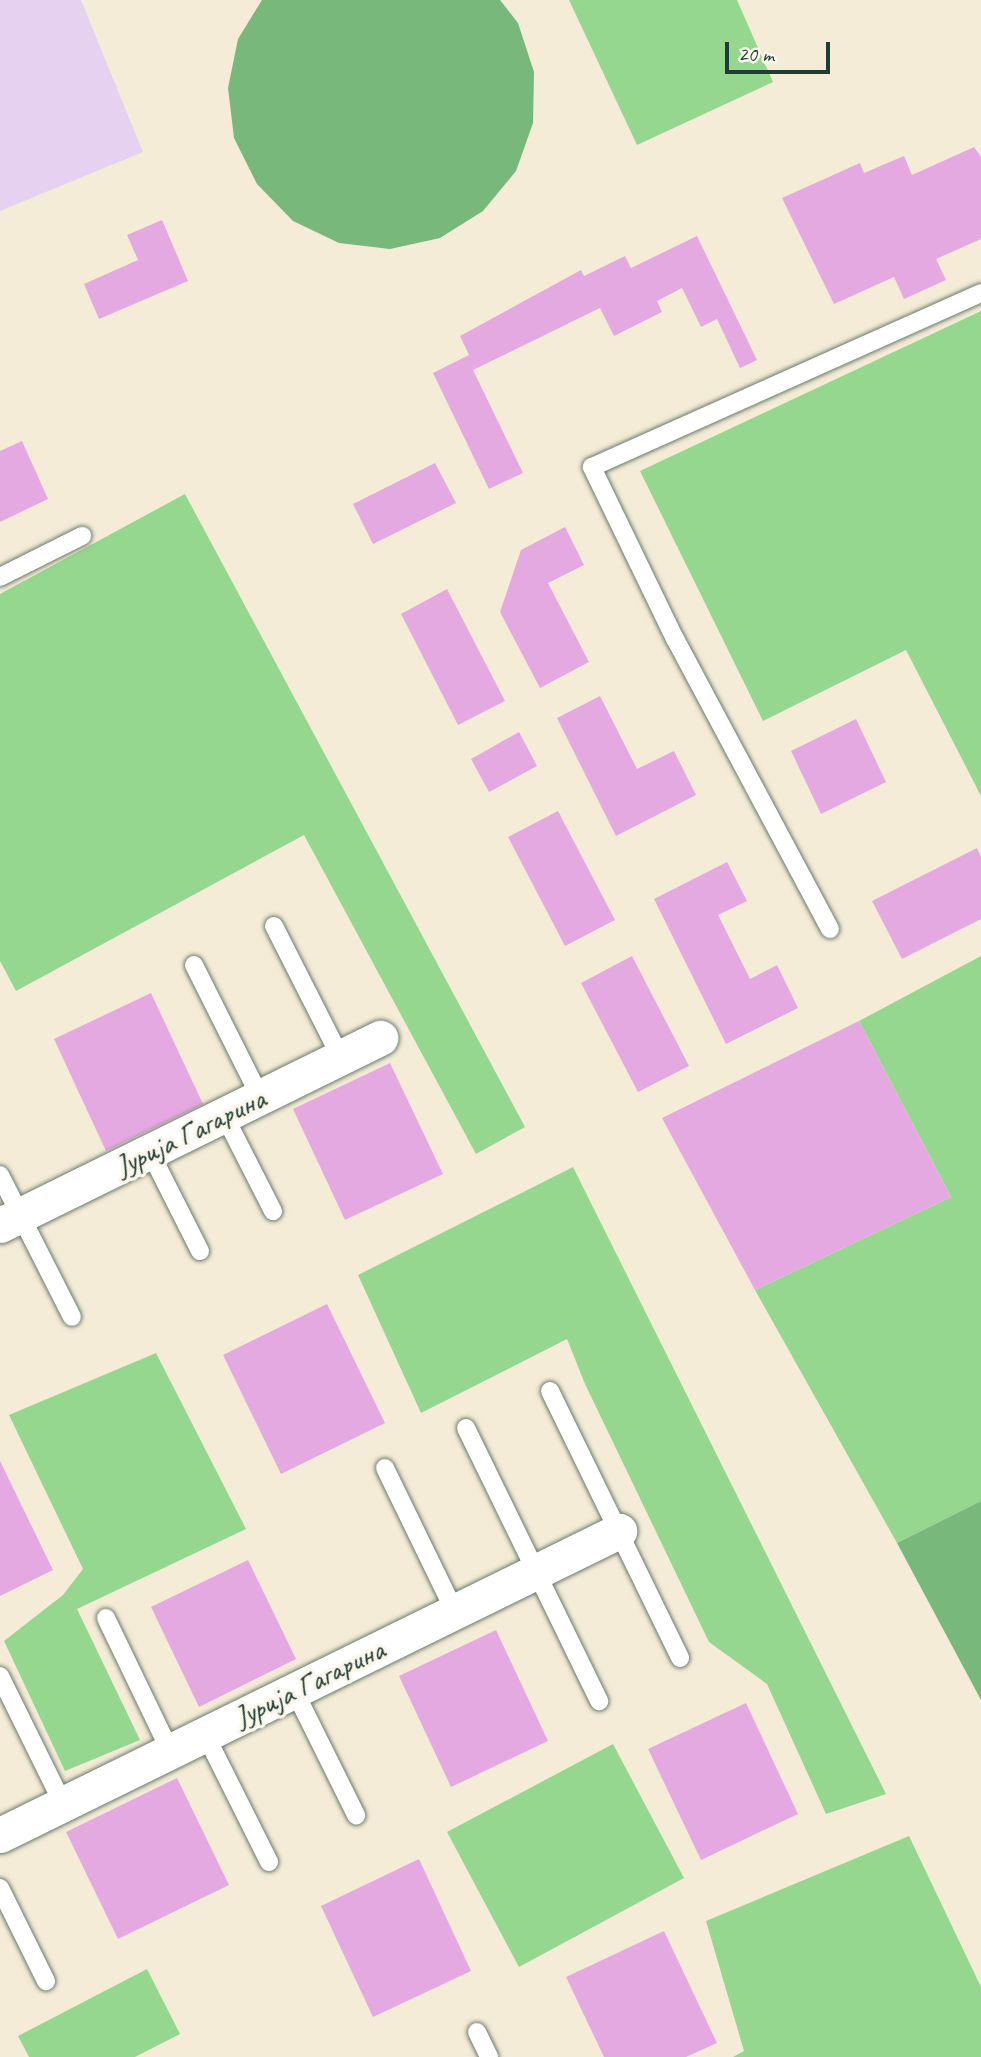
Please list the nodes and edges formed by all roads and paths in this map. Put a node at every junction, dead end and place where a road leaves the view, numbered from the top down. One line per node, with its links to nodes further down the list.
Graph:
1 (981, 293): 5 (lane)
2 (82, 536): 3 (lane)
3 (0, 577)
4 (274, 926): 8 (lane)
5 (830, 929)
6 (194, 965): 9 (lane)
7 (380, 1038): 8 (street, Јурија Гагарина)
8 (341, 1058): 9 (street, Јурија Гагарина)
9 (260, 1097): 10 (street, Јурија Гагарина)
10 (224, 1115): 11 (street, Јурија Гагарина); 13 (lane)
11 (150, 1152): 14 (street, Јурија Гагарина); 15 (lane)
12 (0, 1175): 14 (lane)
13 (272, 1211)
14 (10, 1220): 16 (lane)
15 (200, 1251)
16 (72, 1317)
17 (550, 1391): 20 (lane)
18 (466, 1428): 21 (lane)
19 (385, 1468): 22 (lane)
20 (619, 1531): 21 (street, Јурија Гагарина); 24 (lane)
21 (537, 1571): 22 (street, Јурија Гагарина); 27 (lane)
22 (455, 1612): 26 (street, Јурија Гагарина)
23 (106, 1618): 29 (lane)
24 (680, 1658)
25 (0, 1676): 30 (lane)
26 (294, 1690): 28 (street, Јурија Гагарина); 31 (lane)
27 (599, 1700)
28 (205, 1734): 29 (street, Јурија Гагарина); 33 (lane)
29 (170, 1751): 30 (street, Јурија Гагарина)
30 (63, 1804): 32 (street, Јурија Гагарина)
31 (356, 1815)
32 (0, 1835)
33 (270, 1862)
34 (0, 1888): 35 (lane)
35 (46, 1981)
36 (477, 2032): 37 (lane)
37 (489, 2057)

